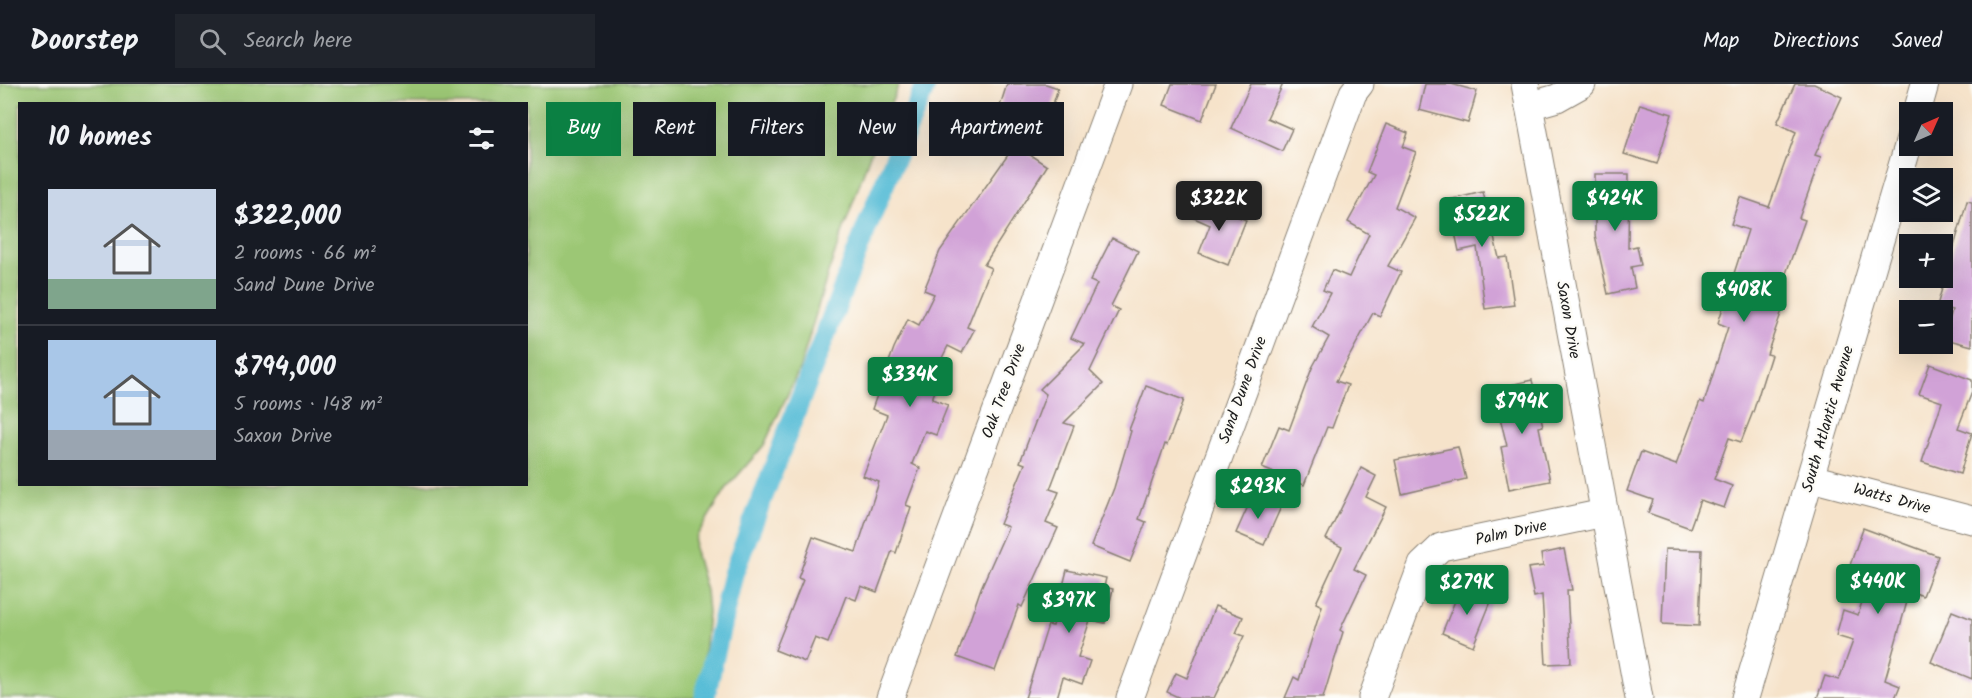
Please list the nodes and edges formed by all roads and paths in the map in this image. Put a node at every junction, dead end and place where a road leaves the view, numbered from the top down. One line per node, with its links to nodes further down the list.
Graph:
1 (1118, 84): 11 (street, Oak Tree Drive)
2 (1360, 84): 12 (street, Sand Dune Drive)
3 (1582, 84): 5 (street)
4 (1925, 84): 6 (street)
5 (1527, 95): 9 (street, Saxon Drive)
6 (1920, 102)
7 (1905, 156): 8 (street, South Atlantic Avenue)
8 (1811, 478): 10 (street, Watts Drive); 15 (street, South Atlantic Avenue)
9 (1604, 513): 13 (street, Palm Drive); 14 (street, Saxon Drive)
10 (1972, 520)
11 (890, 698)
12 (1130, 698)
13 (1372, 698)
14 (1639, 698)
15 (1745, 698)

